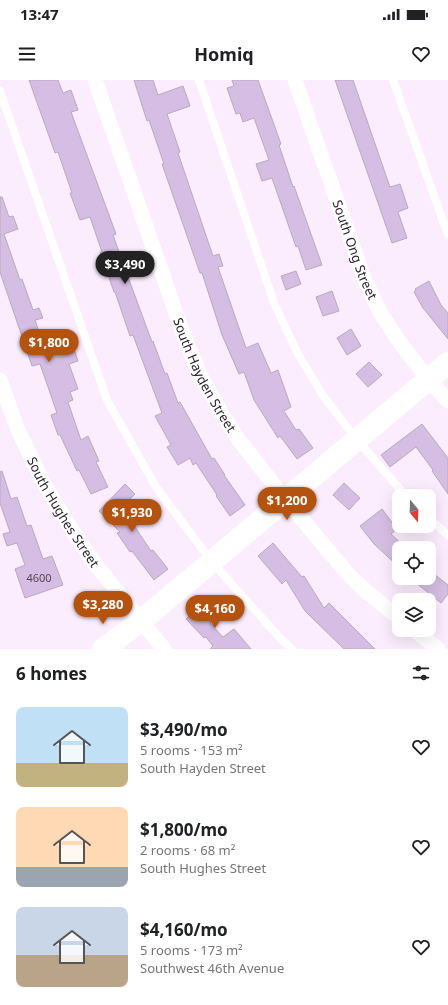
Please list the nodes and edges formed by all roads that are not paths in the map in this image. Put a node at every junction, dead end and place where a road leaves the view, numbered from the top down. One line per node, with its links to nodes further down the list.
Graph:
1 (95, 80): 13 (street, South Hayden Street)
2 (199, 80): 11 (lane)
3 (295, 80): 8 (street, South Ong Street)
4 (393, 80): 6 (lane)
5 (0, 91): 16 (lane)
6 (448, 235)
7 (448, 363): 8 (main road)
8 (428, 379): 10 (street, South Ong Street); 11 (main road)
9 (0, 380): 18 (street, South Hughes Street)
10 (448, 401)
11 (357, 440): 12 (lane); 13 (main road)
12 (400, 489)
13 (286, 500): 16 (main road); 17 (street, South Hayden Street)
14 (436, 524): 15 (lane)
15 (448, 535)
16 (212, 562): 18 (main road); 23 (lane)
17 (392, 612)
18 (133, 627): 20 (main road); 21 (main road); 22 (street, South Hughes Street)
19 (423, 637): 24 (street)
20 (94, 649)
21 (103, 649)
22 (164, 649)
23 (292, 649)
24 (438, 649)

